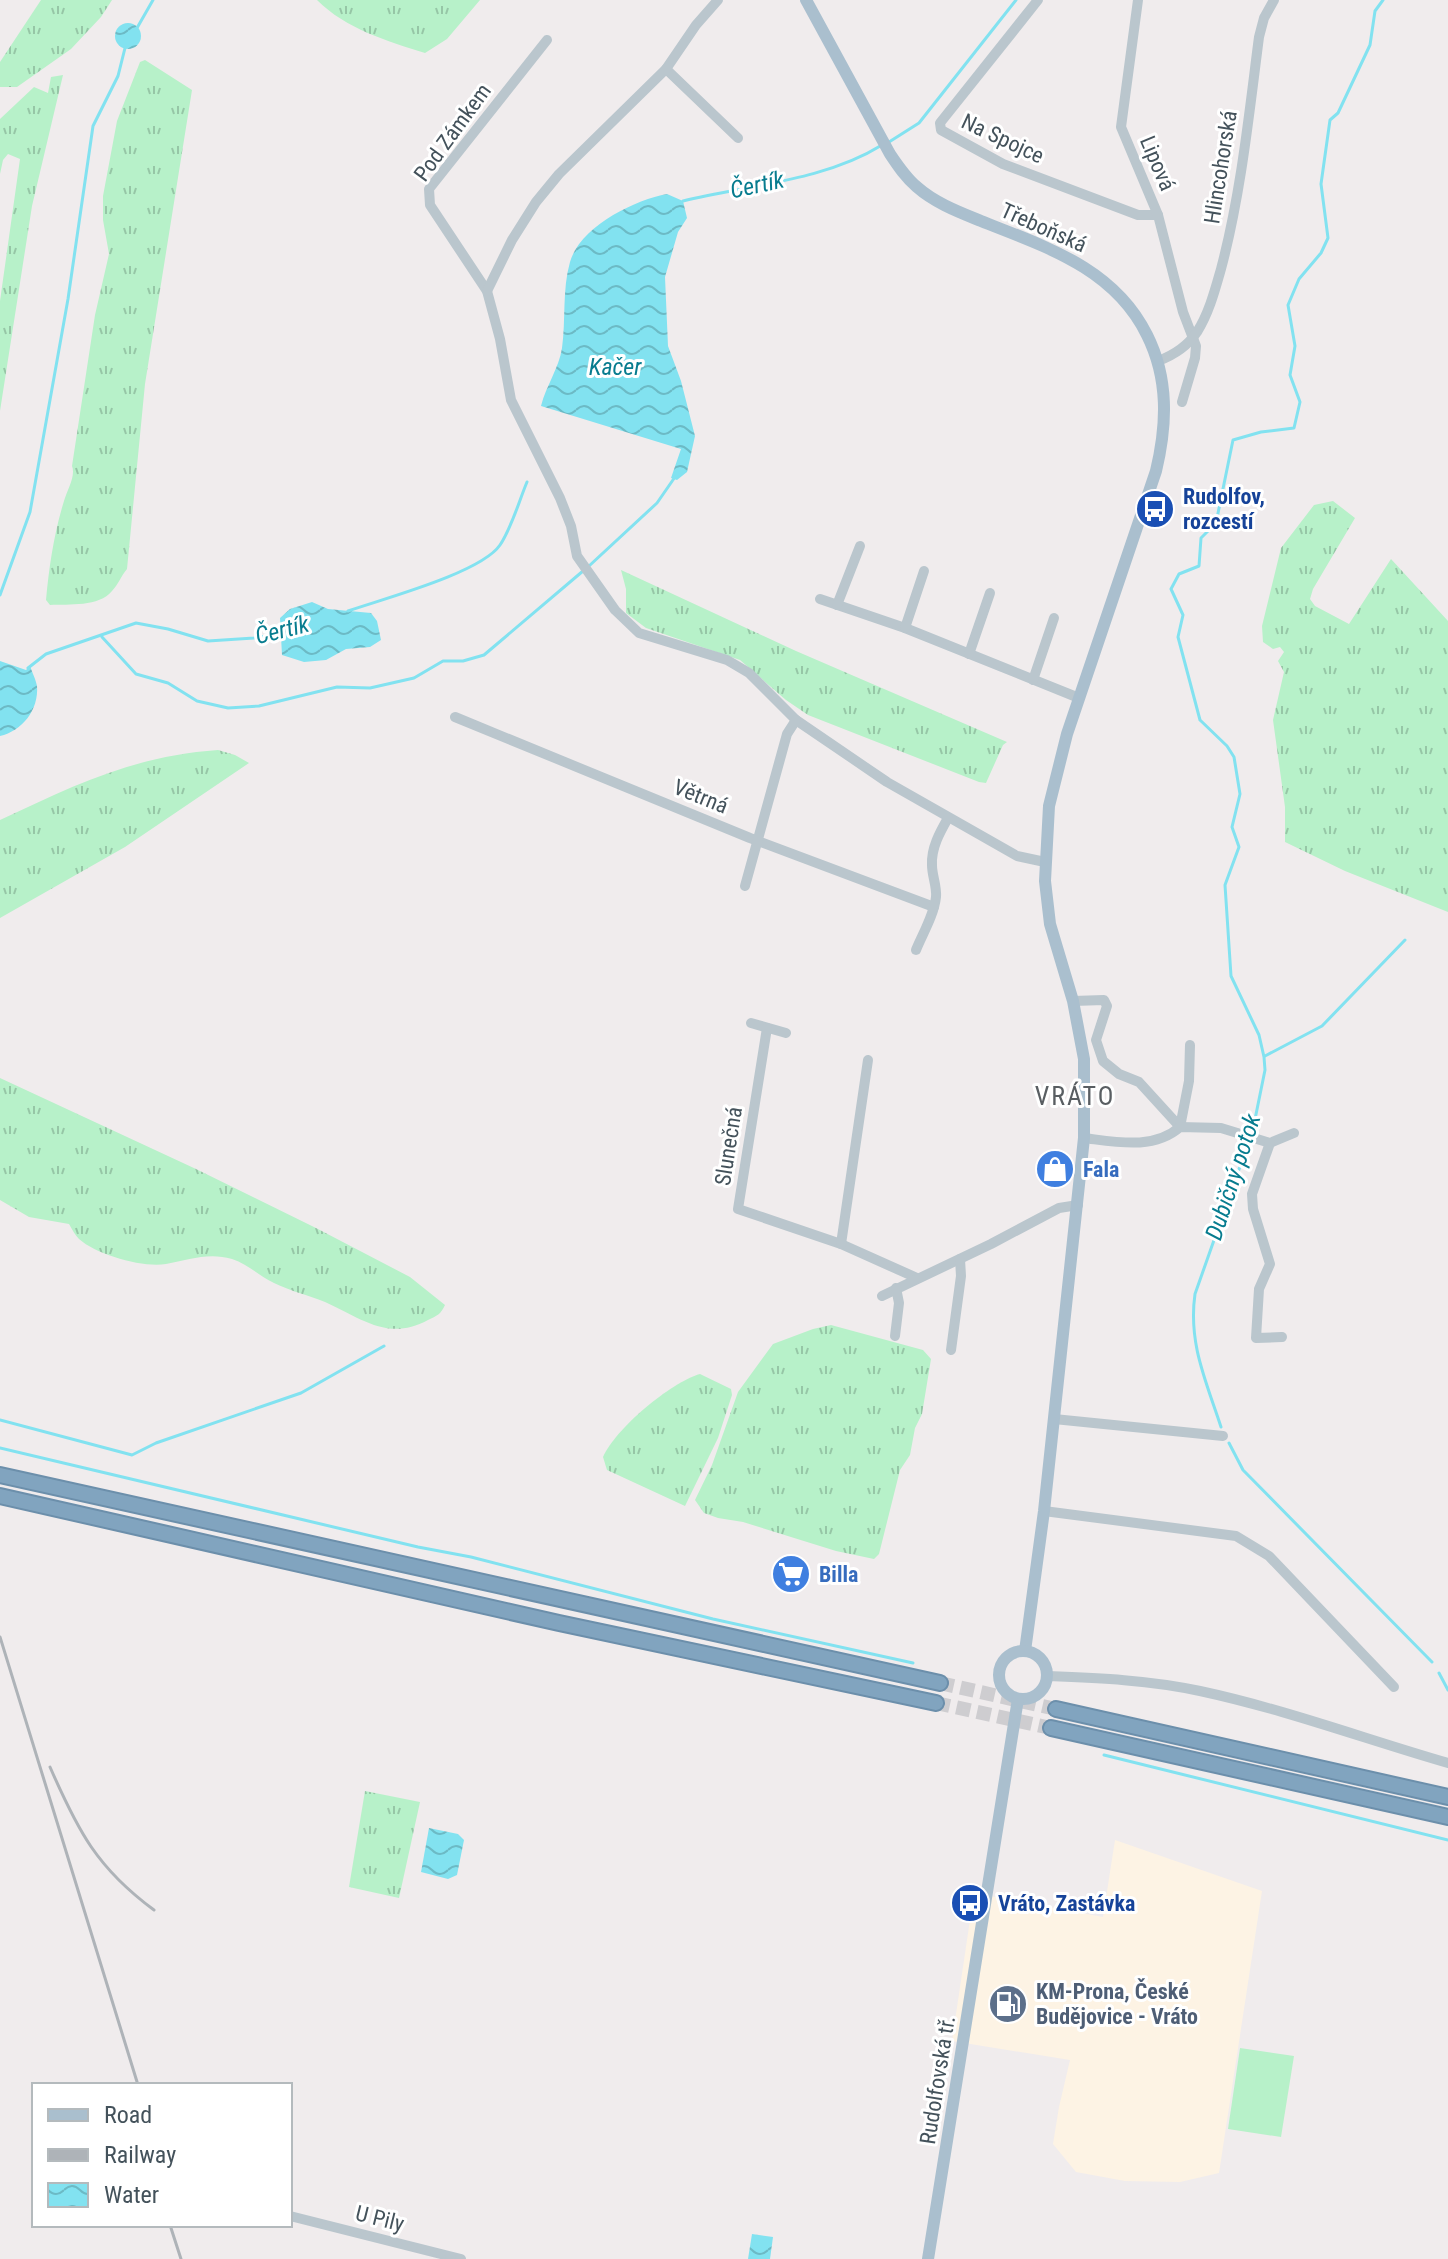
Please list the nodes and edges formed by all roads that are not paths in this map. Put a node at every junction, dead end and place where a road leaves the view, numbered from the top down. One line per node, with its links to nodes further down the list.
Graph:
1 (718, 0): 7 (street)
2 (806, 0): 12 (main road, Třeboňská)
3 (1038, 0): 9 (street, Na Spojce)
4 (1138, 0): 9 (street, Lipová)
5 (1274, 0): 11 (street, Hlincohorská)
6 (547, 40): 10 (street, Pod Zámkem)
7 (666, 69): 8 (street); 10 (street)
8 (738, 138)
9 (1158, 215): 11 (street, Lipová)
10 (487, 291): 25 (street, Pod Zámkem)
11 (1193, 336): 12 (street, Hlincohorská); 13 (street, Hlincohorská)
12 (1158, 361): 23 (main road, Třeboňská)
13 (1182, 402)
14 (860, 546): 18 (street)
15 (924, 571): 20 (street)
16 (990, 593): 21 (street)
17 (820, 599): 18 (street)
18 (837, 605): 20 (street)
19 (1054, 618): 22 (street)
20 (905, 628): 21 (street)
21 (969, 654): 22 (street)
22 (1033, 680): 23 (street)
23 (1079, 698): 28 (main road, Třeboňská)
24 (455, 717): 27 (street, Větrná)
25 (796, 720): 26 (street, Pod Zámkem); 27 (street)
26 (948, 818): 28 (street, Pod Zámkem); 30 (street)
27 (757, 840): 29 (street); 30 (street, Větrná)
28 (1045, 862): 32 (main road, Třeboňská)
29 (745, 886)
30 (934, 907): 31 (street)
31 (916, 950)
32 (1073, 1001): 38 (street); 40 (main road, Třeboňská)
33 (751, 1023): 34 (street)
34 (767, 1028): 35 (street); 43 (street, Slunečná)
35 (786, 1033)
36 (1190, 1045): 38 (street)
37 (868, 1060): 43 (street)
38 (1180, 1127): 40 (street); 41 (street)
39 (1294, 1133): 41 (street)
40 (1084, 1138): 42 (main road, Třeboňská)
41 (1270, 1143): 49 (street)
42 (1078, 1205): 44 (street); 51 (main road, Třeboňská)
43 (841, 1244): 45 (street, Slunečná)
44 (960, 1259): 45 (street); 50 (street)
45 (917, 1278): 46 (street)
46 (897, 1292): 47 (street); 48 (street)
47 (882, 1296)
48 (895, 1336)
49 (1282, 1337)
50 (951, 1350)
51 (1054, 1419): 52 (street); 55 (main road, Třeboňská)
52 (1223, 1436)
53 (0, 1475): 58 (highway)
54 (0, 1496): 61 (highway)
55 (1044, 1511): 56 (main road, Třeboňská); 59 (street)
56 (1025, 1651): 57 (main road); 60 (main road)
57 (1047, 1676): 60 (main road); 64 (street)
58 (940, 1683)
59 (1394, 1687)
60 (1018, 1699): 69 (main road, Rudolfovská tř.)
61 (936, 1703)
62 (1056, 1709): 65 (highway)
63 (1051, 1728): 66 (highway)
64 (1448, 1763)
65 (1448, 1797)
66 (1448, 1817)
67 (292, 2217): 68 (street, U Pily)
68 (461, 2259)
69 (928, 2259)

